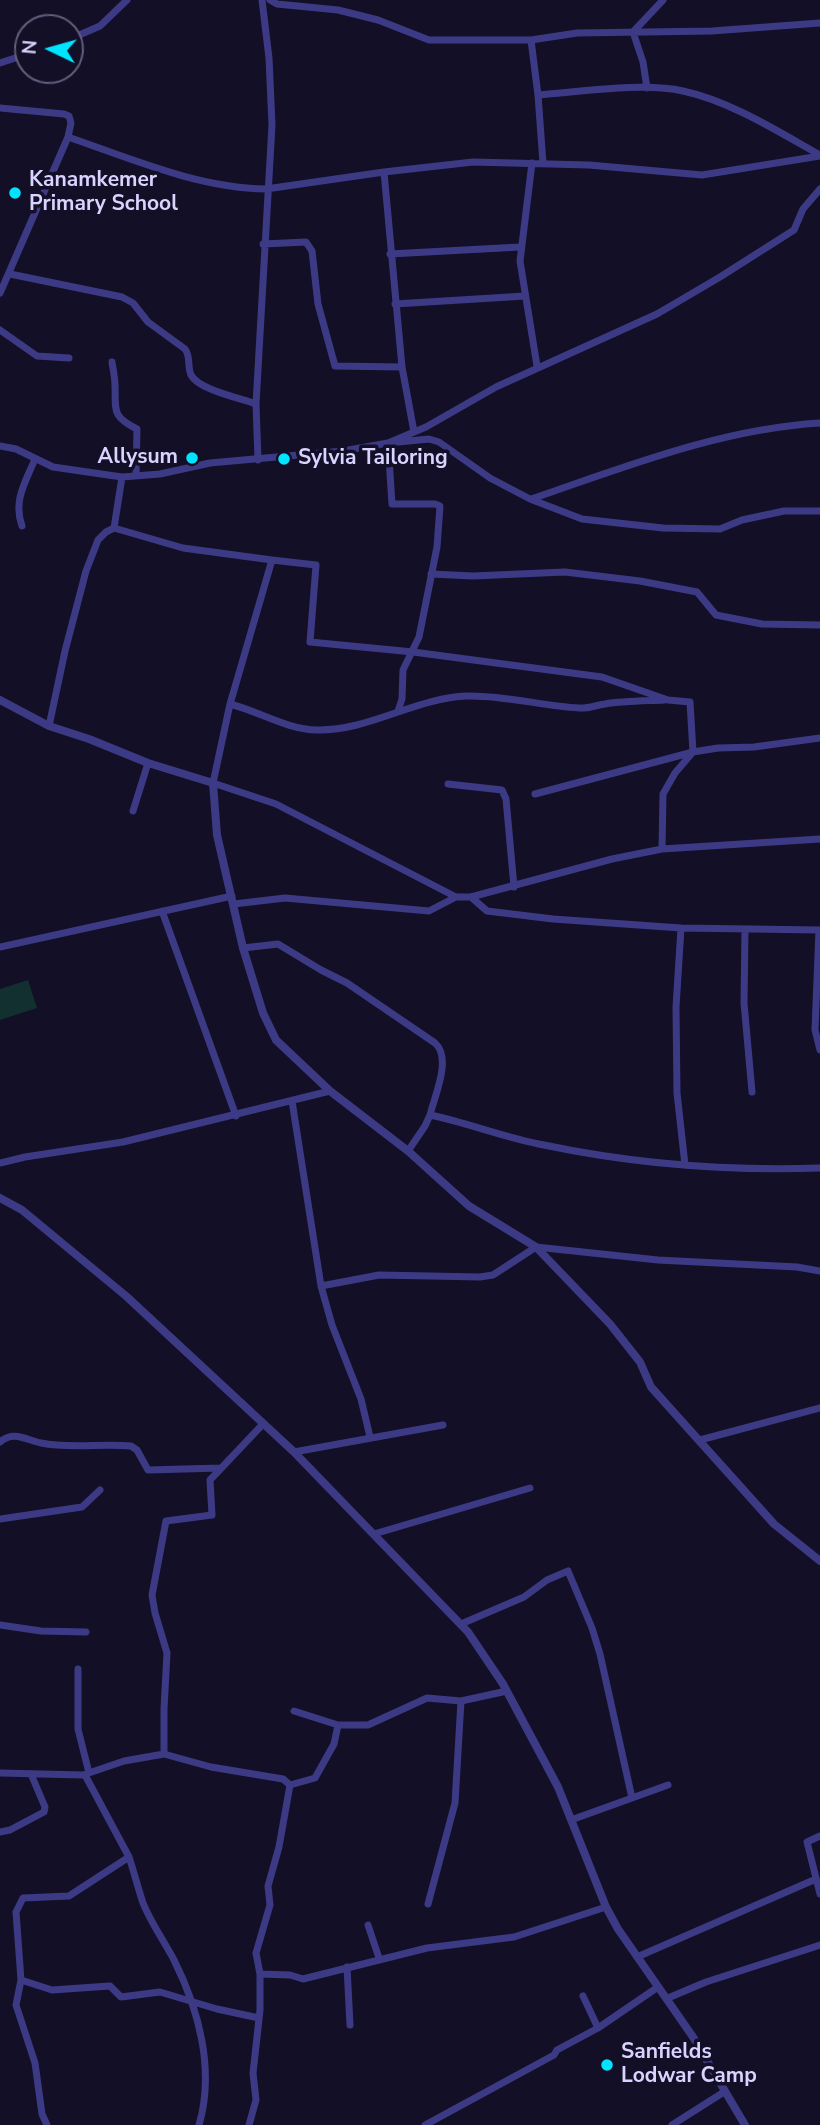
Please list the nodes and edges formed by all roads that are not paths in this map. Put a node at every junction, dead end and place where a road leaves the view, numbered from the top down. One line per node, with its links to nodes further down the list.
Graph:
1 (127, 0): 7 (street)
2 (262, 0): 17 (street)
3 (270, 0): 8 (street)
4 (663, 0): 6 (street)
5 (820, 23): 6 (street)
6 (634, 32): 8 (street); 9 (street)
7 (84, 33)
8 (531, 40): 10 (street)
9 (647, 88): 10 (street); 13 (street)
10 (538, 96): 15 (street)
11 (0, 108): 12 (street)
12 (68, 137): 17 (street); 22 (street)
13 (820, 155): 15 (street)
14 (531, 163): 15 (street); 16 (street); 20 (street)
15 (543, 163)
16 (384, 172): 17 (street); 21 (street)
17 (266, 189): 19 (street)
18 (820, 189): 29 (street)
19 (263, 244): 30 (street); 31 (street)
20 (520, 247): 21 (street); 24 (street)
21 (390, 254): 25 (street)
22 (10, 274): 23 (street); 31 (street)
23 (0, 293)
24 (525, 296): 25 (street); 29 (street)
25 (395, 304): 30 (street)
26 (0, 330): 27 (street)
27 (69, 358)
28 (112, 362): 39 (street)
29 (537, 366): 33 (street)
30 (402, 367): 33 (street)
31 (256, 404): 37 (street)
32 (820, 423): 40 (street)
33 (414, 432): 34 (street)
34 (388, 443): 37 (street); 40 (street); 45 (street)
35 (0, 446): 36 (street)
36 (35, 459): 38 (street); 42 (street)
37 (258, 460): 39 (street)
38 (122, 477): 39 (street); 43 (street)
39 (136, 477)
40 (530, 499): 41 (street)
41 (820, 511)
42 (22, 526)
43 (114, 528): 44 (street); 52 (street)
44 (272, 560): 47 (street); 50 (street)
45 (431, 573): 46 (street); 47 (street)
46 (820, 625)
47 (413, 652): 49 (street); 51 (street)
48 (0, 700): 52 (street)
49 (668, 700): 51 (street); 54 (street)
50 (230, 704): 51 (street); 56 (street)
51 (398, 711)
52 (49, 726): 55 (street)
53 (820, 738): 54 (street)
54 (693, 752): 58 (street); 61 (street)
55 (148, 763): 56 (street); 59 (street)
56 (213, 783): 63 (street); 65 (street)
57 (449, 784): 62 (street)
58 (535, 794)
59 (133, 811)
60 (820, 839): 61 (street)
61 (662, 849): 62 (street)
62 (514, 887): 64 (street)
63 (456, 897): 64 (street); 65 (street)
64 (471, 897): 67 (street)
65 (233, 900): 66 (street); 71 (street)
66 (162, 911): 70 (street); 77 (street)
67 (681, 928): 68 (street); 80 (street)
68 (745, 930): 69 (street); 74 (street)
69 (820, 930): 72 (street)
70 (0, 947)
71 (243, 948): 73 (street); 76 (street)
72 (820, 1050)
73 (330, 1091): 75 (street); 78 (street)
74 (752, 1093)
75 (292, 1101): 77 (street); 85 (street)
76 (430, 1115): 78 (street); 80 (street)
77 (236, 1116): 79 (street)
78 (408, 1151): 83 (street)
79 (0, 1163)
80 (685, 1165): 81 (street)
81 (820, 1168)
82 (0, 1198): 87 (street)
83 (536, 1247): 84 (street); 85 (street); 90 (street)
84 (820, 1271)
85 (321, 1286): 89 (street)
86 (820, 1408): 90 (street)
87 (263, 1424): 92 (street); 93 (street)
88 (443, 1425): 89 (street)
89 (370, 1437): 92 (street)
90 (700, 1440): 98 (street)
91 (0, 1442): 93 (street)
92 (293, 1452): 97 (street)
93 (221, 1468): 107 (street)
94 (530, 1488): 97 (street)
95 (100, 1490): 96 (street)
96 (0, 1518)
97 (374, 1534): 99 (street)
98 (820, 1561)
99 (461, 1624): 103 (street); 113 (street)
100 (0, 1625): 101 (street)
101 (86, 1632)
102 (78, 1669): 110 (street)
103 (507, 1691): 104 (street); 114 (street)
104 (461, 1701): 106 (street); 120 (street)
105 (294, 1712): 106 (street)
106 (338, 1725): 111 (street)
107 (164, 1754): 110 (street); 111 (street)
108 (0, 1773): 109 (street)
109 (31, 1774): 110 (street); 115 (street)
110 (87, 1774): 117 (street)
111 (290, 1785): 127 (street)
112 (668, 1785): 113 (street)
113 (632, 1798): 114 (street)
114 (571, 1819): 121 (street)
115 (0, 1832)
116 (820, 1836): 118 (street)
117 (129, 1857): 128 (street); 132 (street)
118 (816, 1879): 119 (street); 124 (street)
119 (820, 1894)
120 (428, 1904)
121 (606, 1907): 124 (street); 125 (street)
122 (368, 1925): 125 (street)
123 (820, 1945): 131 (street)
124 (637, 1956): 129 (street)
125 (379, 1958): 126 (street)
126 (347, 1967): 127 (street); 134 (street)
127 (260, 1974): 133 (street)
128 (21, 1980): 132 (street); 138 (street)
129 (658, 1987): 131 (street); 135 (street)
130 (583, 1996): 135 (street)
131 (668, 1998): 136 (street)
132 (191, 2001): 133 (street); 139 (street)
133 (259, 2018): 140 (street)
134 (351, 2025)
135 (598, 2028): 137 (street)
136 (724, 2092): 143 (street); 144 (street)
137 (444, 2116): 141 (street); 142 (street)
138 (47, 2125)
139 (199, 2125)
140 (249, 2125)
141 (425, 2125)
142 (448, 2125)
143 (672, 2125)
144 (744, 2125)

